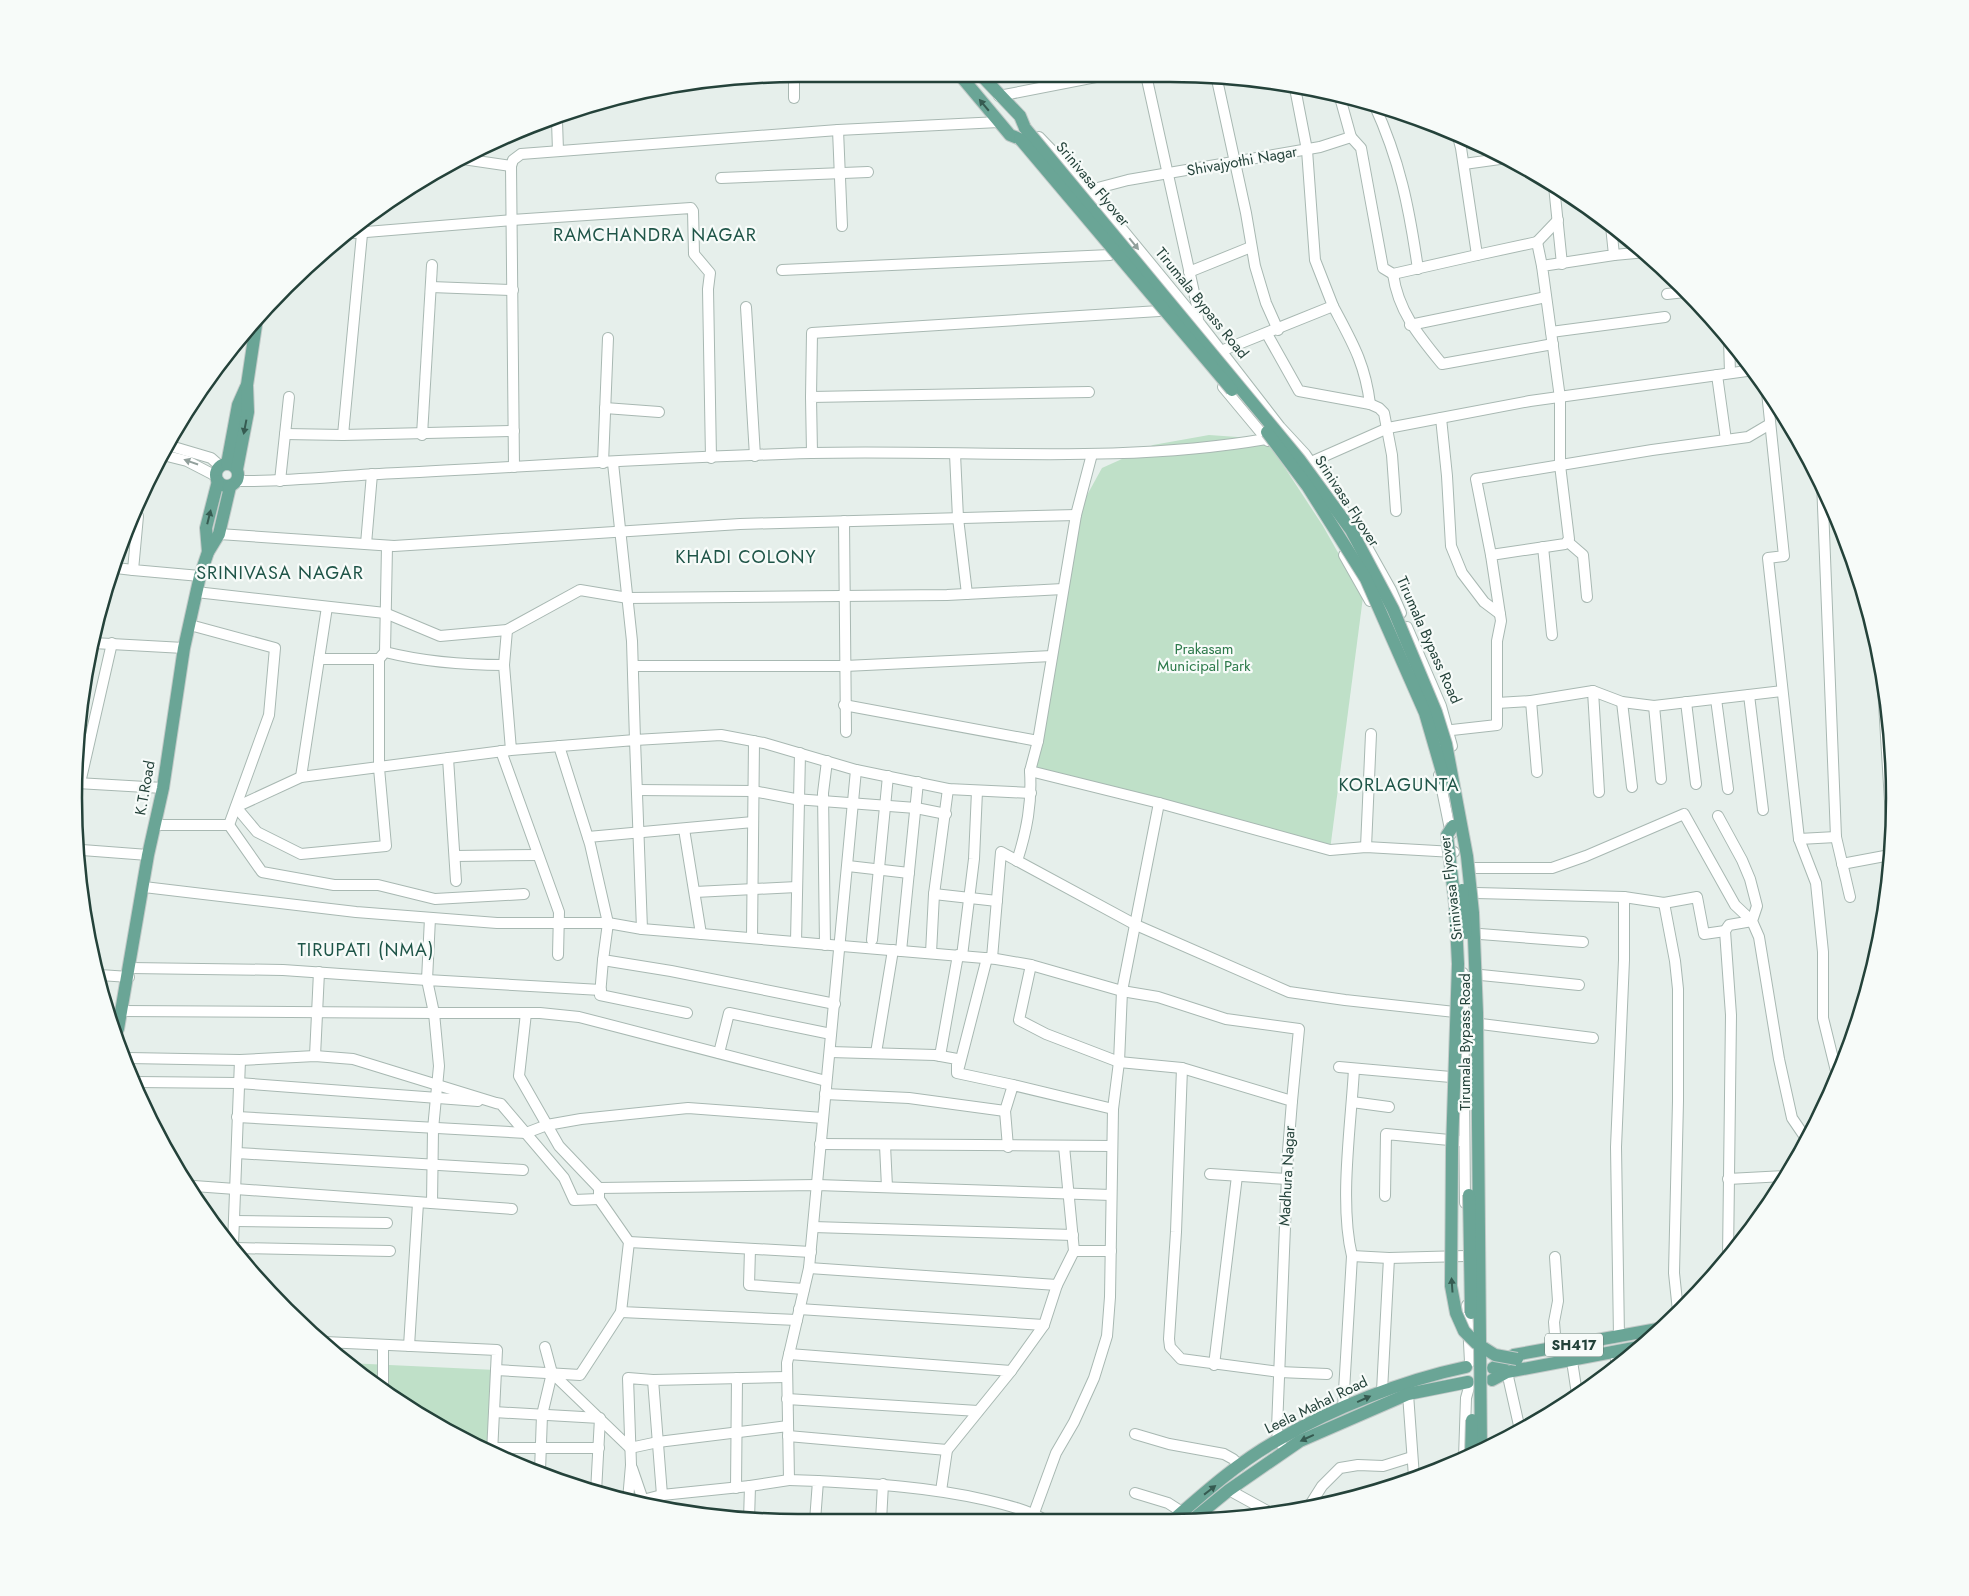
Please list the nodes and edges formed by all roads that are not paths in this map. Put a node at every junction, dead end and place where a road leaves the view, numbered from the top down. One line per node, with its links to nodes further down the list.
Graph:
1 (794, 82): 9 (street)
2 (966, 82): 12 (main road, Tirumala Bypass Road, one-way to 2)
3 (987, 82): 8 (main road, Tirumala Bypass Road)
4 (1070, 82): 8 (street)
5 (1147, 82): 27 (street)
6 (1218, 84): 22 (street)
7 (1296, 94): 18 (street)
8 (999, 96): 14 (main road, Tirumala Bypass Road)
9 (794, 98)
10 (1341, 103): 16 (street)
11 (1378, 113): 45 (street)
12 (999, 122): 14 (main road, Tirumala Bypass Road); 15 (street)
13 (557, 124): 19 (street)
14 (1018, 129): 29 (street, Tirumala Bypass Road); 39 (street, Tirumala Bypass Road); 196 (main road, Srinivasa Flyover, bridge); 396 (main road, Srinivasa Flyover, bridge)
15 (838, 130): 19 (street); 26 (street)
16 (1351, 136): 18 (street, Shivajyothi Nagar); 48 (street)
17 (1459, 144): 23 (street)
18 (1307, 150): 22 (street, Shivajyothi Nagar); 54 (street)
19 (558, 151): 24 (street)
20 (1494, 160): 23 (street)
21 (473, 161): 24 (street)
22 (1235, 161): 27 (street, Shivajyothi Nagar); 37 (street)
23 (1464, 164): 40 (street)
24 (511, 166): 31 (street)
25 (868, 172): 26 (street)
26 (839, 173): 28 (street); 33 (street)
27 (1167, 175): 29 (street, Shivajyothi Nagar); 47 (street)
28 (721, 178)
29 (1090, 190): 58 (street, Tirumala Bypass Road, one-way to 58)
30 (1555, 194): 32 (street)
31 (512, 220): 34 (street); 50 (street); 95 (street)
32 (1558, 220): 36 (street); 42 (street)
33 (842, 226)
34 (358, 234): 86 (street)
35 (1612, 234): 41 (street)
36 (1537, 242): 40 (street); 44 (street)
37 (1251, 247): 47 (street); 60 (street)
38 (1635, 253): 41 (street)
39 (1110, 255): 46 (street); 56 (street, Tirumala Bypass Road)
40 (1477, 255): 45 (street)
41 (1614, 255): 42 (street)
42 (1562, 264): 44 (street)
43 (432, 265): 49 (street)
44 (1542, 266): 53 (street)
45 (1418, 269): 48 (street)
46 (782, 270)
47 (1189, 272): 58 (street)
48 (1392, 274): 59 (street)
49 (431, 287): 50 (street); 85 (street)
50 (513, 290): 83 (street)
51 (1678, 293): 52 (street)
52 (1667, 294)
53 (1546, 297): 59 (street); 62 (street)
54 (1333, 306): 60 (street); 76 (street)
55 (746, 307): 93 (street)
56 (1159, 311): 73 (street); 87 (street, Tirumala Bypass Road)
57 (1665, 317): 62 (street)
58 (1201, 325): 67 (street, Tirumala Bypass Road)
59 (1410, 326): 65 (street)
60 (1278, 330): 63 (street)
61 (255, 332): 101 (main road, K.T.Road)
62 (1551, 332): 65 (street)
63 (1267, 334): 67 (street); 76 (street)
64 (608, 338): 77 (street)
65 (1553, 344): 74 (street)
66 (1729, 350): 69 (street)
67 (1221, 351): 81 (street, Tirumala Bypass Road)
68 (1745, 371): 69 (street)
69 (1730, 373): 70 (street)
70 (1717, 375): 74 (street); 88 (street)
71 (1089, 392): 73 (street)
72 (289, 397): 84 (street)
73 (812, 397): 90 (street)
74 (1560, 398): 79 (street); 98 (street)
75 (1768, 403): 80 (street)
76 (1370, 404): 82 (street)
77 (605, 408): 78 (street); 97 (street)
78 (660, 412)
79 (1441, 418): 82 (street); 128 (street)
80 (1770, 424): 88 (street); 142 (street)
81 (1280, 427): 87 (street); 96 (street, Tirumala Bypass Road)
82 (1388, 428): 96 (street); 104 (street)
83 (514, 431): 85 (street); 99 (street)
84 (285, 434): 86 (street); 102 (street)
85 (422, 435): 86 (street)
86 (343, 436)
87 (1266, 439): 92 (street); 154 (street, Tirumala Bypass Road)
88 (1726, 440): 98 (street)
89 (174, 447): 101 (street)
90 (812, 453): 91 (street); 93 (street)
91 (955, 454): 92 (street); 106 (street)
92 (1092, 454): 105 (street)
93 (755, 456): 95 (street)
94 (169, 457): 101 (street, one-way to 94)
95 (711, 458): 97 (street)
96 (1310, 462): 151 (street, Tirumala Bypass Road)
97 (608, 463): 99 (street); 109 (street)
98 (1560, 465): 111 (street); 116 (street)
99 (514, 467): 100 (street)
100 (372, 474): 102 (street); 112 (street)
101 (227, 475): 102 (street); 110 (main road, K.T.Road); 115 (main road, K.T.Road, one-way to 101)
102 (280, 481)
103 (1823, 505): 200 (street)
104 (1396, 511)
105 (1076, 515): 106 (street); 120 (street)
106 (958, 518): 107 (street); 122 (street)
107 (844, 521): 109 (street); 123 (street)
108 (137, 523): 118 (street)
109 (620, 531): 113 (street); 125 (street)
110 (219, 534): 112 (street); 115 (main road, K.T.Road)
111 (1568, 542): 114 (street); 124 (street)
112 (366, 544): 113 (street)
113 (387, 546): 127 (street)
114 (1543, 547): 116 (street); 131 (street)
115 (208, 552): 119 (main road, K.T.Road)
116 (1491, 555): 128 (street)
117 (120, 568): 118 (street)
118 (134, 570): 119 (street)
119 (200, 576): 121 (main road, K.T.Road)
120 (1063, 589): 122 (street); 136 (street)
121 (196, 592): 126 (street); 129 (main road, K.T.Road)
122 (967, 594): 123 (street)
123 (844, 596): 125 (street); 140 (street)
124 (1587, 596)
125 (628, 598): 130 (street); 139 (street)
126 (327, 607): 127 (street); 137 (street)
127 (385, 613): 130 (street); 135 (street)
128 (1500, 614): 146 (street)
129 (190, 625): 134 (main road, K.T.Road); 188 (street)
130 (507, 630): 138 (street)
131 (1552, 635)
132 (100, 643): 133 (street)
133 (112, 643): 134 (street); 163 (street)
134 (184, 648): 175 (main road, K.T.Road)
135 (382, 655): 137 (street); 138 (street); 164 (street)
136 (1052, 656): 140 (street); 157 (street)
137 (319, 660): 169 (street)
138 (504, 664): 159 (street)
139 (633, 666): 140 (street); 155 (street)
140 (845, 666): 149 (street)
141 (1593, 690): 145 (street); 147 (street); 181 (street)
142 (1782, 691): 143 (street); 201 (street)
143 (1749, 695): 144 (street); 190 (street)
144 (1716, 699): 148 (street); 177 (street)
145 (1531, 701): 146 (street); 167 (street)
146 (1497, 702): 151 (street)
147 (1622, 702): 150 (street); 174 (street)
148 (1686, 702): 150 (street); 173 (street)
149 (844, 705): 152 (street); 157 (street)
150 (1654, 706): 170 (street)
151 (1448, 730): 154 (street); 212 (street, Tirumala Bypass Road)
152 (846, 732)
153 (1371, 734): 202 (street)
154 (1427, 734): 204 (street, Tirumala Bypass Road)
155 (635, 740): 156 (street); 158 (street); 178 (street)
156 (754, 741): 160 (street); 179 (street)
157 (1038, 741): 166 (street)
158 (559, 746): 159 (street); 199 (street)
159 (506, 750): 161 (street); 206 (street)
160 (800, 753): 162 (street); 183 (street)
161 (448, 758): 164 (street); 208 (street)
162 (827, 761): 165 (street); 184 (street)
163 (83, 764)
164 (379, 768): 169 (street); 188 (street)
165 (856, 770): 168 (street); 185 (street)
166 (1030, 771): 182 (street); 186 (street)
167 (1537, 772)
168 (888, 776): 171 (street); 187 (street)
169 (301, 777): 188 (street)
170 (1661, 779)
171 (918, 782): 176 (street); 189 (street)
172 (83, 783): 175 (street)
173 (1696, 784)
174 (1632, 787)
175 (162, 788): 194 (main road, K.T.Road)
176 (948, 789): 180 (street); 191 (street)
177 (1728, 789)
178 (637, 790): 179 (street); 198 (street)
179 (753, 791): 183 (street); 193 (street)
180 (977, 791): 182 (street); 225 (street)
181 (1598, 792)
182 (1031, 793): 209 (street)
183 (799, 799): 184 (street); 217 (street)
184 (823, 800): 185 (street); 241 (street)
185 (854, 802): 187 (street); 211 (street)
186 (1159, 803): 202 (street); 232 (street)
187 (886, 805): 189 (street); 213 (street)
188 (236, 807): 195 (street)
189 (916, 808): 191 (street); 214 (street)
190 (1764, 810)
191 (946, 814): 222 (street)
192 (1718, 816): 229 (street)
193 (753, 822): 197 (street); 218 (street)
194 (156, 825): 195 (street); 205 (main road, K.T.Road)
195 (229, 825): 221 (street)
196 (1453, 826): 355 (main road, Srinivasa Flyover, one-way to 196, bridge); 398 (main road, Srinivasa Flyover, bridge)
197 (684, 828): 198 (street); 219 (street)
198 (638, 833): 199 (street); 233 (street)
199 (588, 837): 231 (street)
200 (1836, 837): 201 (street); 210 (street)
201 (1799, 839): 277 (street)
202 (1366, 847): 204 (street)
203 (85, 850): 205 (street)
204 (1454, 852): 264 (street, Tirumala Bypass Road)
205 (148, 855): 216 (main road, K.T.Road)
206 (538, 855): 208 (street); 230 (street)
207 (1884, 855): 210 (street)
208 (454, 856): 215 (street)
209 (1017, 861): 226 (street); 232 (street)
210 (1842, 864): 224 (street)
211 (848, 866): 213 (street); 242 (street)
212 (1473, 868): 220 (street, Tirumala Bypass Road); 229 (street)
213 (879, 870): 214 (street); 238 (street)
214 (909, 873): 243 (street)
215 (456, 881)
216 (144, 887): 228 (street); 251 (main road, K.T.Road)
217 (797, 888): 218 (street); 239 (street)
218 (752, 889): 219 (street); 237 (street)
219 (695, 892): 235 (street)
220 (1476, 893): 223 (street); 236 (street, Tirumala Bypass Road)
221 (524, 894)
222 (934, 894): 225 (street); 244 (street)
223 (1624, 897): 227 (street); 354 (street)
224 (1850, 897)
225 (969, 898): 226 (street); 246 (street)
226 (997, 901): 247 (street)
227 (1664, 903): 234 (street); 348 (street)
228 (430, 918): 230 (street); 254 (street)
229 (1752, 921): 234 (street); 301 (street)
230 (558, 923): 231 (street); 245 (street)
231 (608, 923): 233 (street); 248 (street)
232 (1136, 925): 257 (street); 264 (street)
233 (642, 929): 235 (street)
234 (1724, 931): 314 (street)
235 (701, 934): 237 (street)
236 (1480, 934): 240 (street); 253 (street, Tirumala Bypass Road)
237 (752, 938): 239 (street)
238 (872, 940)
239 (796, 942): 241 (street)
240 (1583, 942)
241 (825, 945): 242 (street)
242 (841, 946): 243 (street); 258 (street)
243 (896, 951): 244 (street); 271 (street)
244 (931, 953): 246 (street)
245 (558, 955)
246 (960, 955): 247 (street); 273 (street)
247 (990, 958): 249 (street); 281 (street)
248 (603, 960): 256 (street); 258 (street)
249 (1031, 965): 257 (street); 276 (street)
250 (318, 972): 251 (street); 254 (street); 260 (street)
251 (130, 973): 252 (street); 259 (main road, K.T.Road)
252 (105, 975)
253 (1481, 975): 255 (street); 265 (street, Tirumala Bypass Road)
254 (427, 980): 256 (street); 261 (street)
255 (1579, 985)
256 (601, 990): 263 (street)
257 (1122, 991): 276 (street); 290 (street, Madhura Nagar)
258 (835, 1004): 267 (street)
259 (122, 1011): 260 (street); 266 (main road, K.T.Road)
260 (317, 1011): 261 (street); 272 (street)
261 (434, 1012): 262 (street); 286 (street)
262 (526, 1013): 270 (street); 298 (street)
263 (687, 1013)
264 (1465, 1014): 282 (street, Tirumala Bypass Road)
265 (1481, 1024): 268 (street); 374 (street, Tirumala Bypass Road)
266 (119, 1025)
267 (832, 1034): 269 (street); 270 (street)
268 (1593, 1038)
269 (830, 1052): 271 (street); 283 (street)
270 (718, 1053): 283 (street)
271 (876, 1053): 273 (street)
272 (314, 1056): 275 (street); 286 (street)
273 (940, 1056): 281 (street)
274 (132, 1058): 275 (street)
275 (240, 1060): 285 (street)
276 (1119, 1062): 279 (street); 294 (street)
277 (1835, 1065)
278 (1339, 1067): 280 (street)
279 (1182, 1068): 290 (street); 367 (street)
280 (1354, 1069): 282 (street); 291 (street)
281 (957, 1073): 287 (street)
282 (1465, 1079): 302 (street, Tirumala Bypass Road)
283 (826, 1081): 288 (street)
284 (142, 1082): 285 (street)
285 (238, 1083): 289 (street); 296 (street)
286 (436, 1084): 289 (street); 292 (street)
287 (1013, 1085): 294 (street); 295 (street)
288 (825, 1094): 295 (street); 297 (street)
289 (435, 1098): 292 (street); 299 (street)
290 (1292, 1101): 315 (street, Madhura Nagar)
291 (1352, 1102): 293 (street); 341 (street)
292 (496, 1103): 300 (street)
293 (1389, 1107)
294 (1113, 1109): 306 (street)
295 (1005, 1111): 307 (street)
296 (237, 1117): 299 (street); 308 (street)
297 (823, 1118): 298 (street); 303 (street)
298 (547, 1125): 300 (street); 319 (street)
299 (433, 1129): 300 (street); 309 (street)
300 (526, 1133): 324 (street)
301 (1803, 1134)
302 (1466, 1142): 323 (street); 342 (street, Tirumala Bypass Road)
303 (820, 1144): 304 (street); 316 (street)
304 (885, 1145): 307 (street); 318 (street)
305 (1064, 1146): 306 (street); 307 (street); 321 (street)
306 (1112, 1146): 322 (street)
307 (1008, 1147)
308 (236, 1153): 309 (street); 320 (street)
309 (433, 1164): 310 (street); 326 (street)
310 (523, 1170)
311 (1210, 1174): 312 (street)
312 (1237, 1176): 315 (street); 367 (street)
313 (1778, 1176): 314 (street)
314 (1728, 1178): 335 (street)
315 (1287, 1180): 370 (street, Madhura Nagar)
316 (817, 1185): 318 (street); 319 (street); 330 (street)
317 (197, 1186): 320 (street)
318 (887, 1187): 321 (street)
319 (599, 1188): 324 (street)
320 (235, 1190): 325 (street); 328 (street)
321 (1069, 1193): 322 (street); 331 (street)
322 (1112, 1195): 339 (street)
323 (1385, 1196)
324 (600, 1199): 333 (street)
325 (418, 1202): 326 (street); 358 (street)
326 (432, 1203): 327 (street)
327 (512, 1209)
328 (234, 1221): 329 (street); 332 (street)
329 (387, 1223)
330 (813, 1227): 331 (street); 340 (street)
331 (1073, 1236): 338 (street)
332 (234, 1239)
333 (629, 1242): 336 (street); 350 (street)
334 (241, 1247): 337 (street)
335 (1728, 1247)
336 (750, 1249): 340 (street); 347 (street)
337 (390, 1251)
338 (1074, 1251): 339 (street); 346 (street)
339 (1111, 1251): 427 (street)
340 (811, 1252): 345 (street)
341 (1352, 1256): 344 (street); 384 (street)
342 (1465, 1256): 344 (street); 366 (street, Tirumala Bypass Road)
343 (1555, 1257): 360 (street)
344 (1388, 1258): 381 (street)
345 (809, 1268): 346 (street); 347 (street)
346 (1057, 1285): 352 (street)
347 (804, 1289): 349 (street)
348 (1677, 1304)
349 (800, 1309): 351 (street); 352 (street)
350 (621, 1312): 351 (street); 372 (street)
351 (797, 1320): 363 (street)
352 (1044, 1325): 369 (street)
353 (1648, 1331): 354 (main road, SH417)
354 (1618, 1337): 360 (main road, SH417)
355 (1638, 1340)
356 (334, 1342): 357 (street)
357 (383, 1345): 358 (street); 378 (street)
358 (409, 1346): 368 (street)
359 (545, 1347): 372 (street)
360 (1556, 1347): 374 (main road, SH417)
361 (1627, 1350): 362 (main road, SH417)
362 (1615, 1352): 364 (street); 365 (main road, SH417)
363 (789, 1354): 369 (street); 375 (street)
364 (1616, 1359)
365 (1572, 1361): 371 (main road, SH417); 380 (street)
366 (1468, 1364): 374 (main road); 379 (main road); 381 (main road, Leela Mahal Road)
367 (1214, 1365): 370 (street)
368 (496, 1370): 372 (street); 385 (street)
369 (1011, 1371): 386 (street)
370 (1279, 1372): 373 (street); 393 (street, Madhura Nagar)
371 (1507, 1372): 374 (main road, SH417); 389 (street)
372 (552, 1373): 387 (street); 388 (street)
373 (1327, 1374)
374 (1489, 1374): 379 (main road); 394 (street, Tirumala Bypass Road)
375 (787, 1377): 376 (street); 383 (street)
376 (737, 1378): 377 (street); 391 (street)
377 (653, 1380): 395 (street); 401 (street)
378 (383, 1381)
379 (1469, 1383): 382 (main road, Leela Mahal Road); 405 (street)
380 (1576, 1388)
381 (1382, 1391): 384 (main road, Leela Mahal Road, one-way to 381)
382 (1408, 1394): 404 (main road, Leela Mahal Road, one-way to 404); 406 (street)
383 (788, 1399): 386 (street); 390 (street)
384 (1344, 1408): 393 (main road, Leela Mahal Road)
385 (494, 1412): 387 (street); 397 (street)
386 (978, 1412): 403 (street)
387 (542, 1415): 388 (street); 399 (street)
388 (600, 1418): 400 (street); 401 (street)
389 (1519, 1423)
390 (788, 1431): 391 (street); 403 (street); 411 (street)
391 (736, 1432): 395 (street); 416 (street)
392 (1135, 1434): 409 (street)
393 (1277, 1434): 404 (street); 409 (main road, Leela Mahal Road)
394 (1487, 1440)
395 (658, 1442): 401 (street); 422 (street)
396 (1481, 1443)
397 (492, 1445)
398 (1472, 1447)
399 (541, 1448): 400 (street); 402 (street); 407 (street)
400 (599, 1448): 413 (street)
401 (631, 1448): 408 (street)
402 (505, 1450)
403 (947, 1450): 418 (street)
404 (1286, 1450): 417 (main road, Leela Mahal Road)
405 (1464, 1450)
406 (1412, 1457): 410 (street); 424 (street)
407 (540, 1465)
408 (631, 1465): 419 (street); 421 (street)
409 (1240, 1466): 429 (main road, Leela Mahal Road, one-way to 409)
410 (1413, 1471)
411 (789, 1480): 412 (street); 415 (street)
412 (818, 1481): 414 (street); 431 (street)
413 (597, 1484)
414 (883, 1484): 418 (street); 432 (street)
415 (750, 1486): 416 (street); 426 (street)
416 (736, 1488): 422 (street)
417 (1229, 1490): 425 (street); 430 (main road, Leela Mahal Road)
418 (941, 1491): 427 (street)
419 (629, 1493)
420 (1135, 1493): 428 (street)
421 (639, 1495)
422 (662, 1495): 423 (street)
423 (652, 1498)
424 (1314, 1499)
425 (1257, 1508)
426 (749, 1512)
427 (1034, 1513)
428 (1183, 1513)
429 (1190, 1513)
430 (1192, 1513)
431 (816, 1514)
432 (881, 1514)

